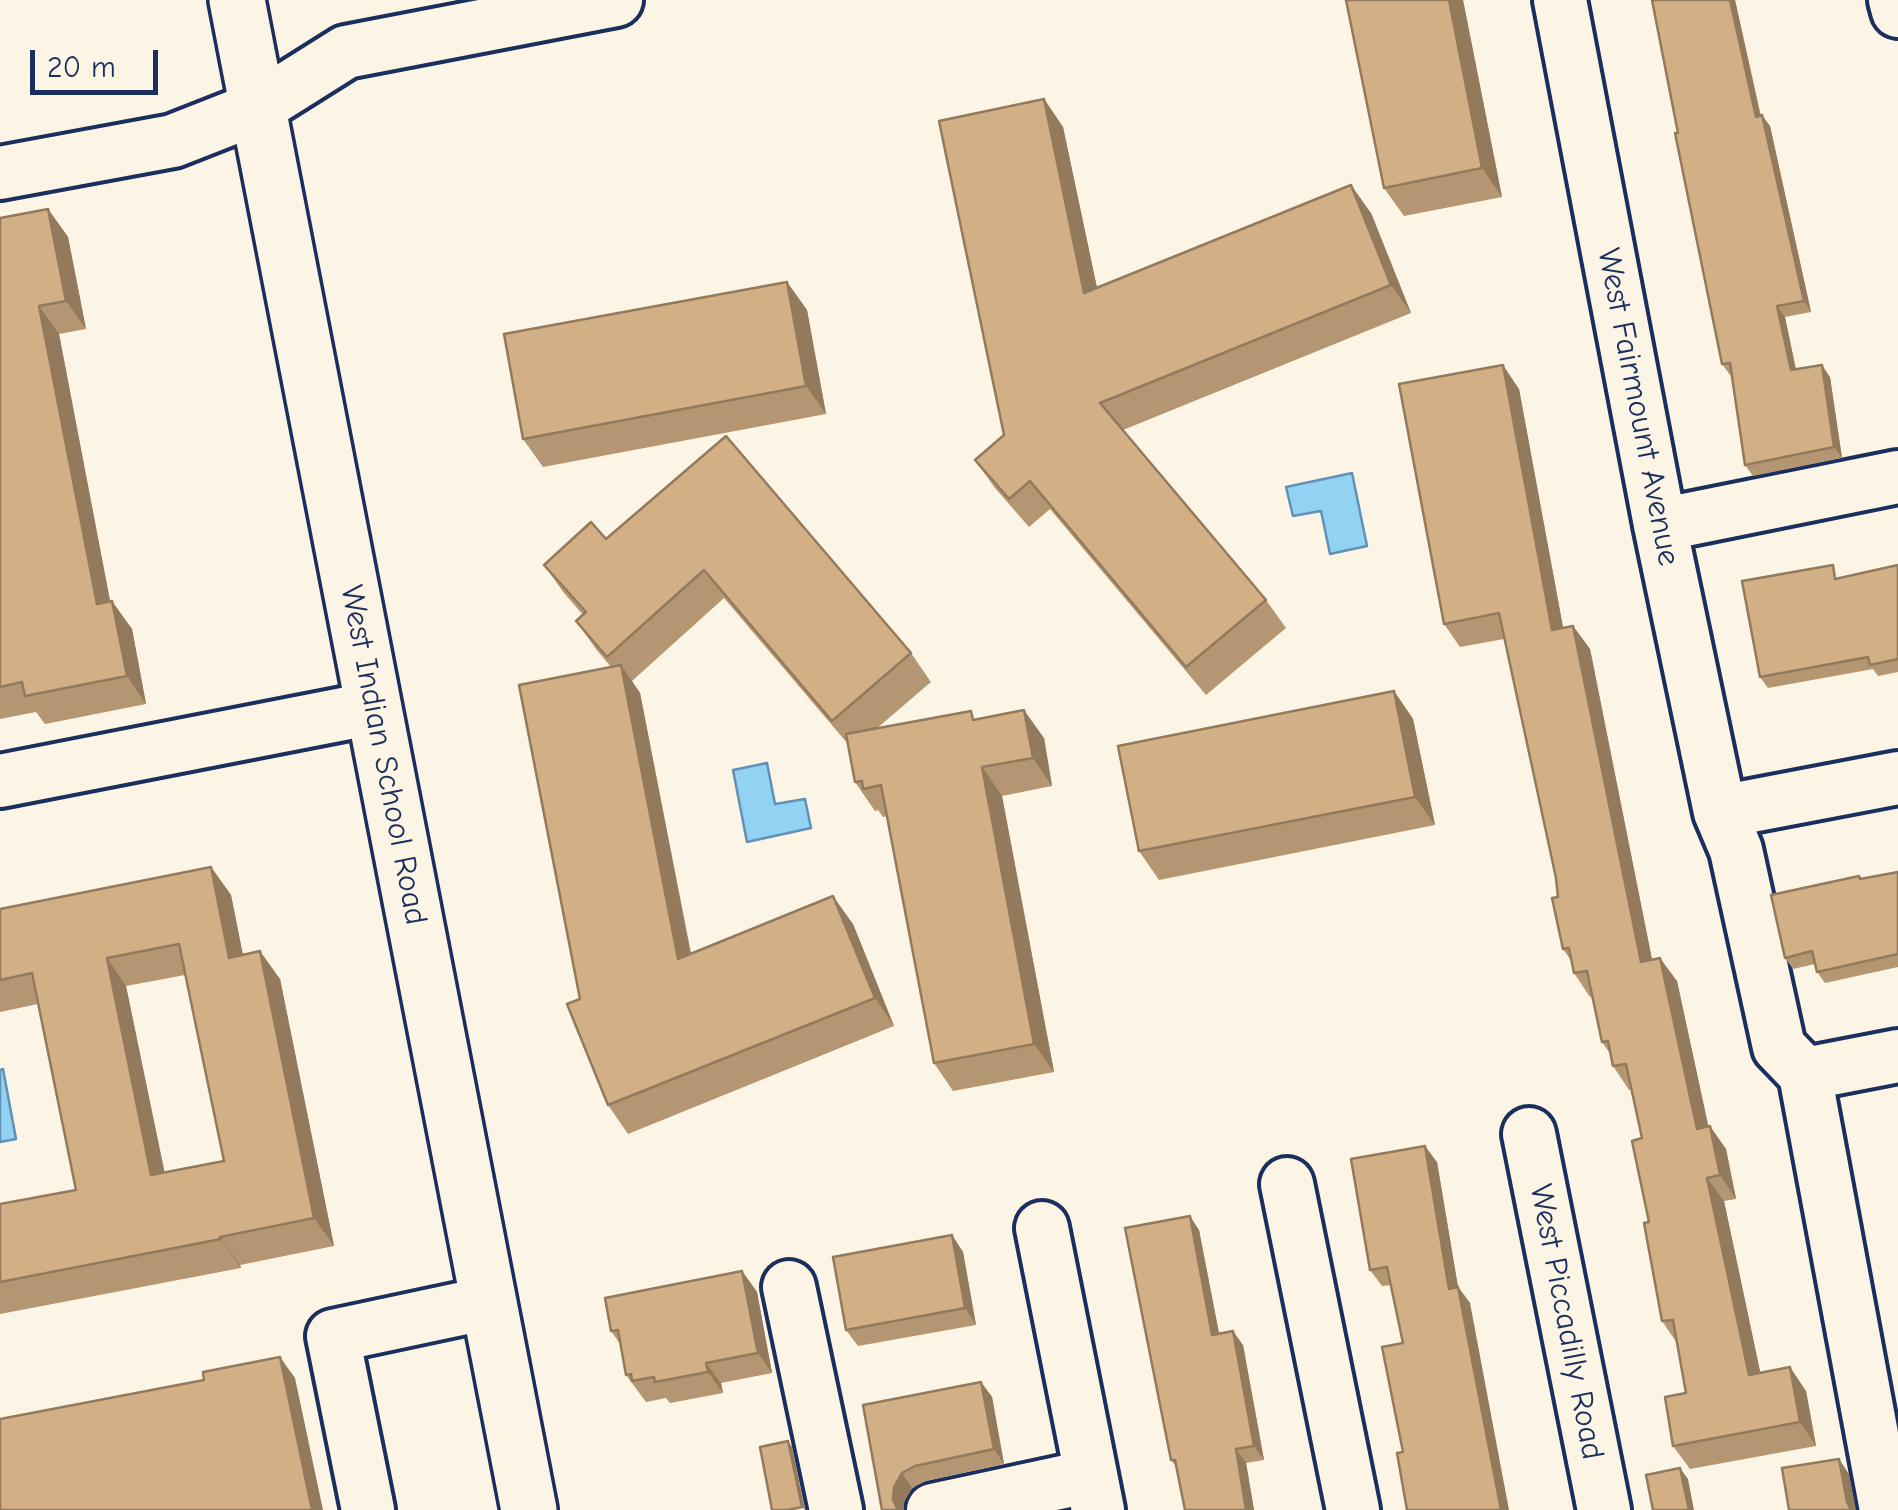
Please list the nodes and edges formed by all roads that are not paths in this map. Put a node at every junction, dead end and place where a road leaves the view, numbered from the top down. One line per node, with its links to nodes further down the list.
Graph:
1 (236, 0): 6 (main road, West Indian School Road)
2 (1560, 0): 9 (street, West Fairmount Avenue)
3 (1894, 0): 5 (street)
4 (599, 2): 6 (street)
5 (1898, 10)
6 (258, 108): 7 (street); 10 (main road, West Indian School Road)
7 (0, 173)
8 (1898, 477): 9 (street)
9 (1660, 524): 13 (street, West Fairmount Avenue)
10 (374, 708): 12 (street); 20 (main road, West Indian School Road)
11 (1898, 778): 13 (street)
12 (0, 781)
13 (1720, 812): 15 (street, West Fairmount Avenue)
14 (1898, 1056): 15 (street)
15 (1805, 1074): 28 (street)
16 (1529, 1134): 27 (street, West Piccadilly Road)
17 (1287, 1184): 26 (street)
18 (1042, 1228): 21 (street)
19 (789, 1286): 24 (street)
20 (488, 1302): 22 (street); 23 (main road, West Indian School Road)
21 (1094, 1493): 25 (street)
22 (368, 1510)
23 (529, 1510)
24 (836, 1510)
25 (933, 1510)
26 (1353, 1510)
27 (1604, 1510)
28 (1886, 1510)

